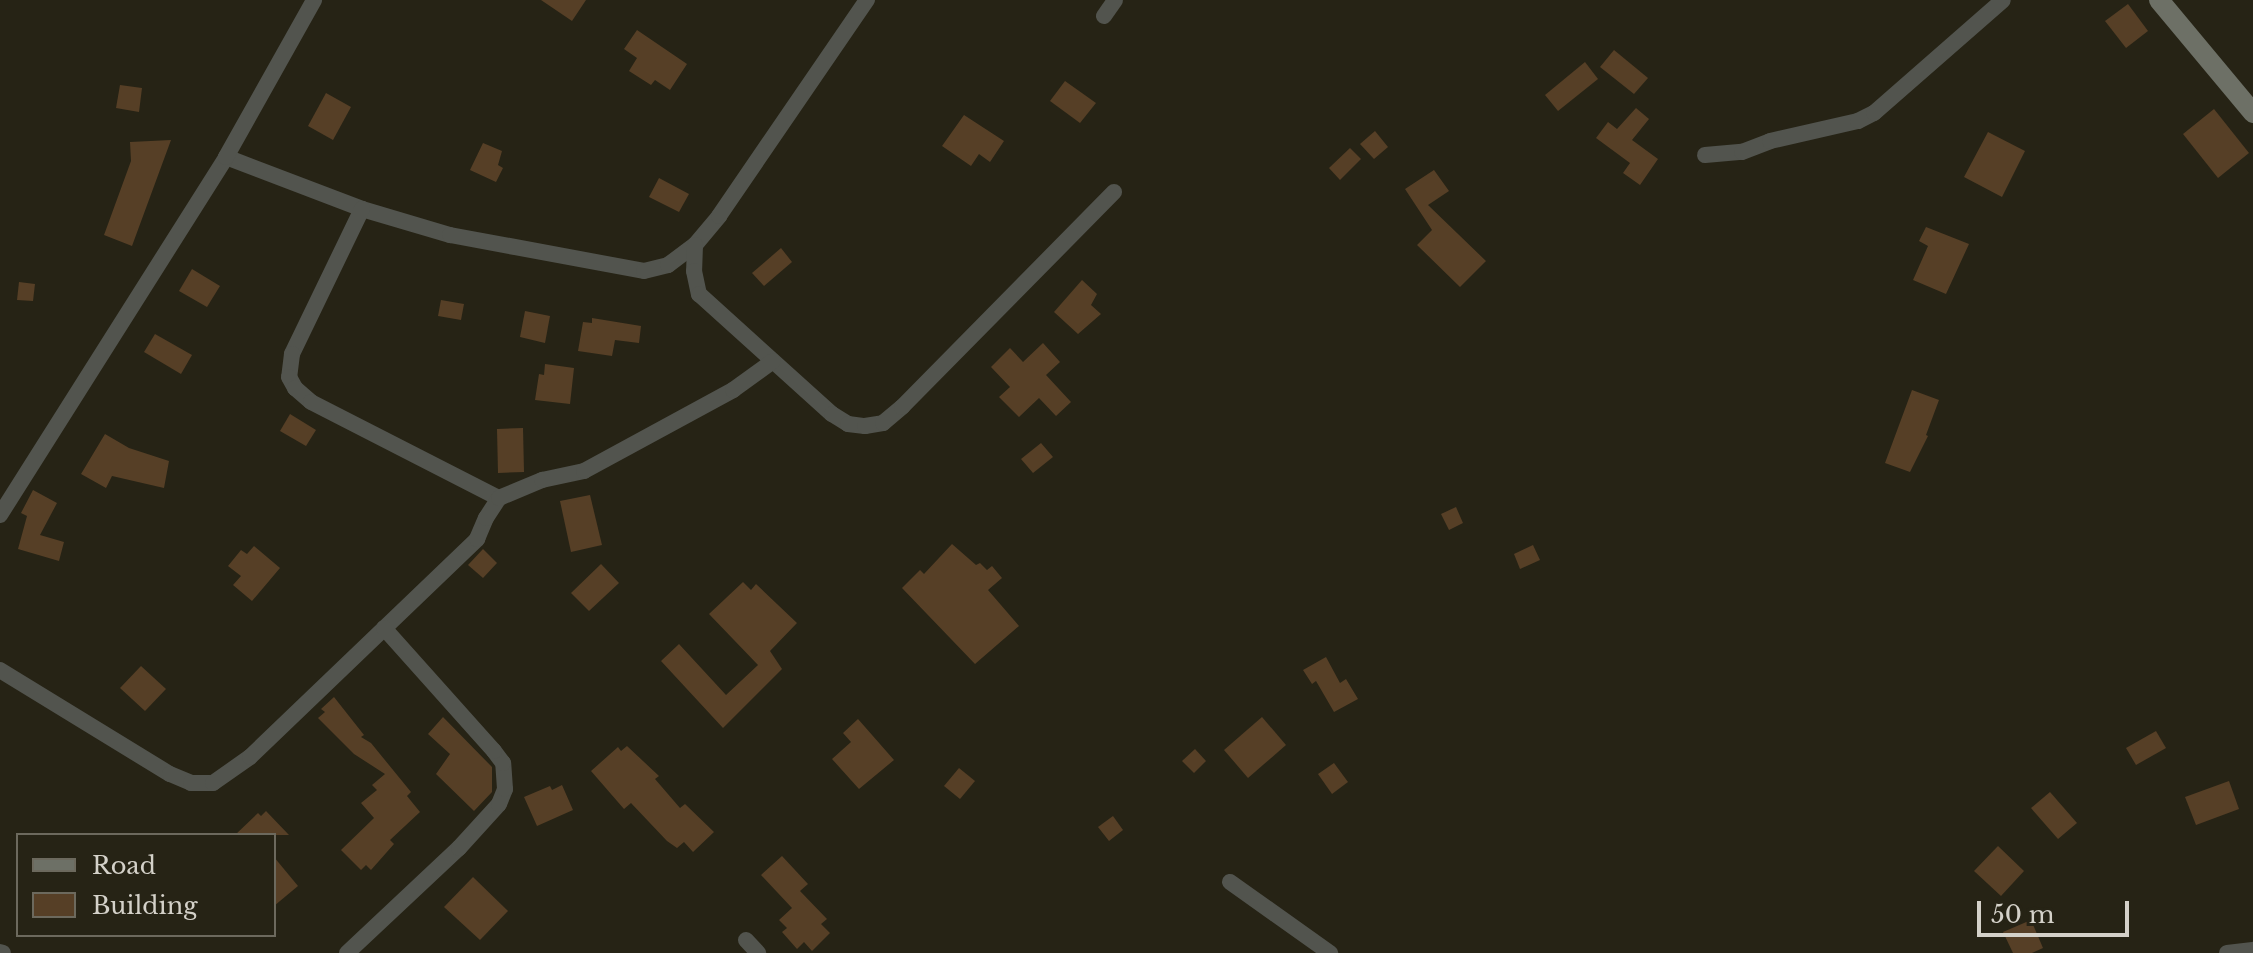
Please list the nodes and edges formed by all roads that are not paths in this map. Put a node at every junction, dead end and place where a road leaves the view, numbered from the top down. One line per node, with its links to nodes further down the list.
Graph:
1 (314, 0): 9 (street)
2 (867, 0): 12 (street)
3 (1115, 0): 6 (street)
4 (2003, 0): 8 (street)
5 (2159, 0): 7 (street)
6 (1104, 16)
7 (2253, 113)
8 (1705, 155)
9 (226, 157): 11 (street); 15 (street)
10 (1114, 192): 13 (street)
11 (362, 209): 12 (street); 14 (street)
12 (695, 245): 13 (street)
13 (773, 361): 14 (street)
14 (499, 498): 16 (street)
15 (0, 515)
16 (384, 628): 17 (street); 21 (street)
17 (0, 670)
18 (1230, 882): 23 (street)
19 (746, 940): 22 (street)
20 (2253, 950): 24 (street)
21 (347, 953)
22 (758, 953)
23 (1330, 953)
24 (2227, 953)

